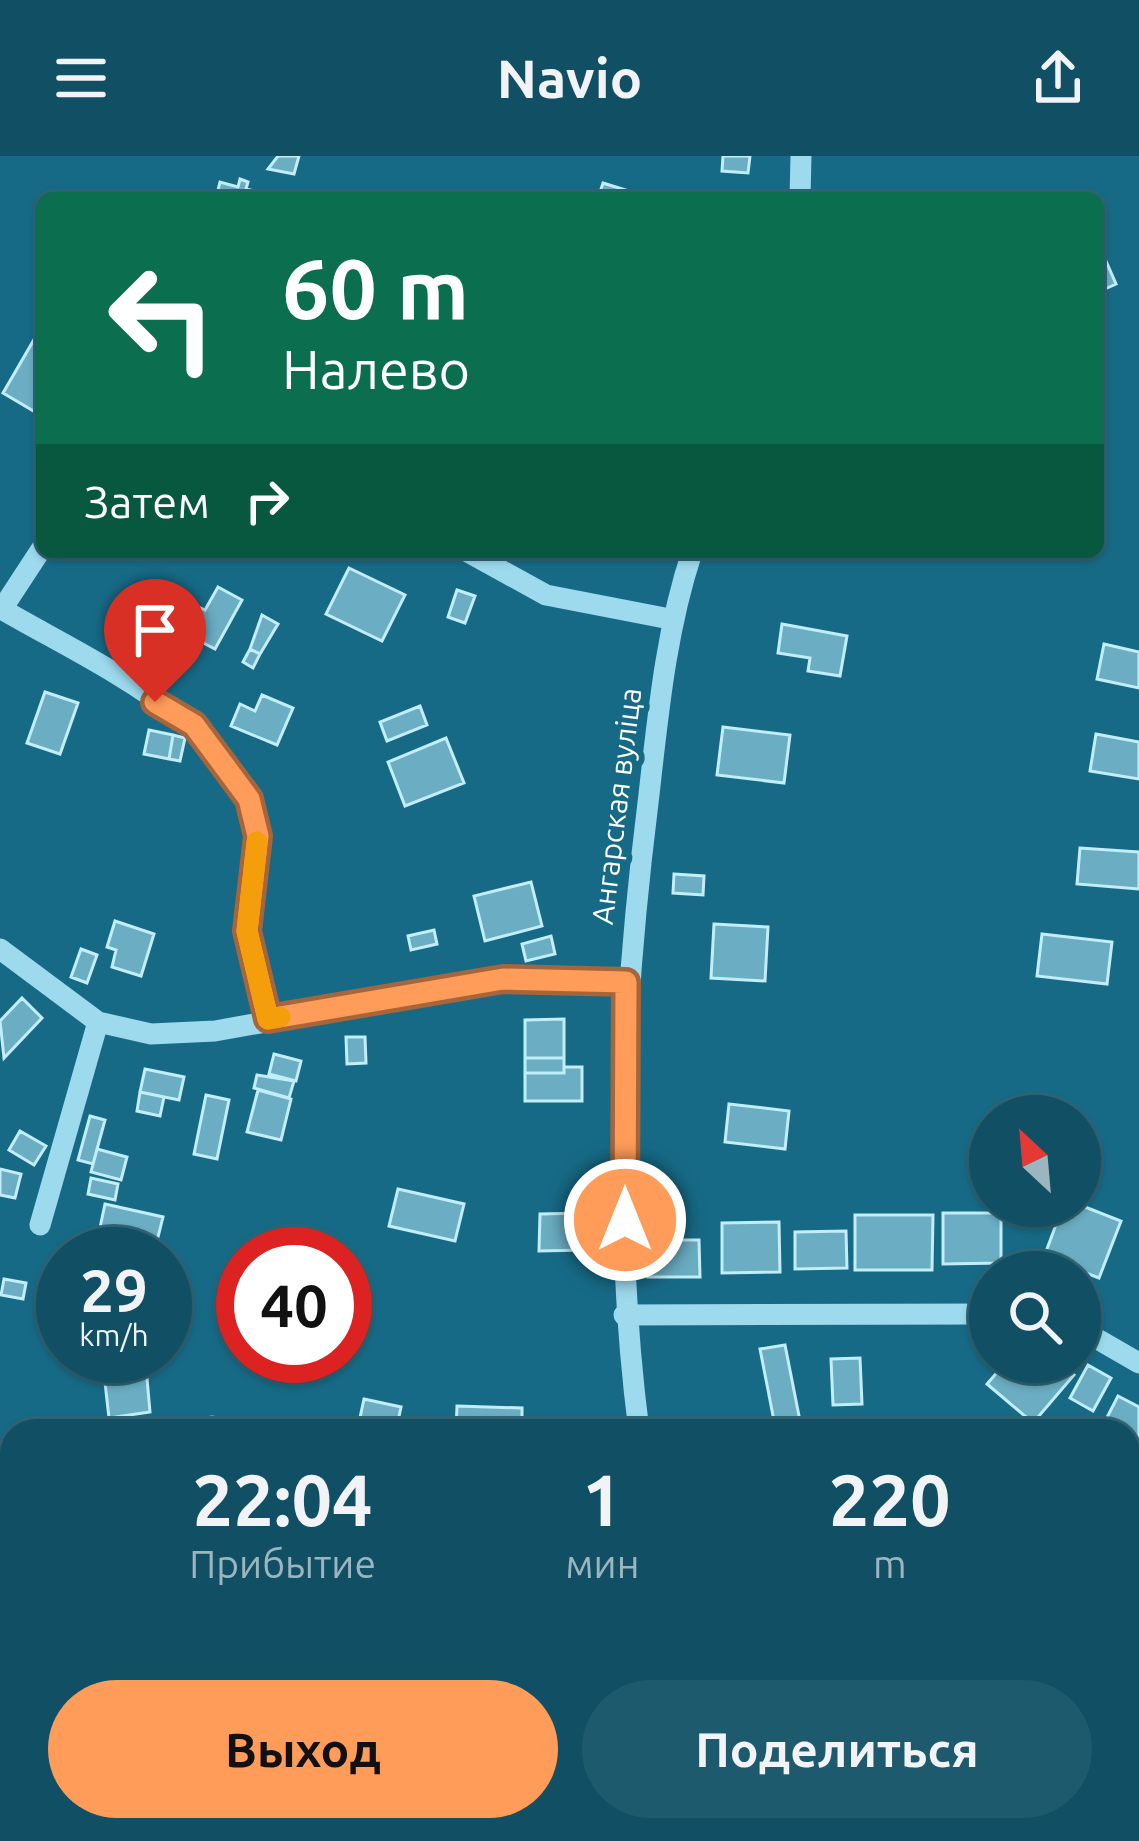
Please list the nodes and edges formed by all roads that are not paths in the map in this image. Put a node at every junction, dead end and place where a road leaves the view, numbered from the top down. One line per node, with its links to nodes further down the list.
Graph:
1 (800, 156): 2 (street)
2 (800, 192)
3 (36, 557): 6 (street)
4 (479, 558): 7 (street)
5 (690, 558): 7 (street, Ангарская вуліца)
6 (1, 608): 10 (street)
7 (670, 619): 9 (street, Ангарская вуліца)
8 (0, 950): 11 (street)
9 (626, 982): 10 (street); 14 (street, Ангарская вуліца)
10 (268, 1019): 11 (street)
11 (98, 1022): 12 (street)
12 (40, 1225)
13 (969, 1314): 14 (street)
14 (624, 1315): 17 (street, Ангарская вуліца)
15 (1101, 1341): 16 (street)
16 (1139, 1363)
17 (637, 1419)

